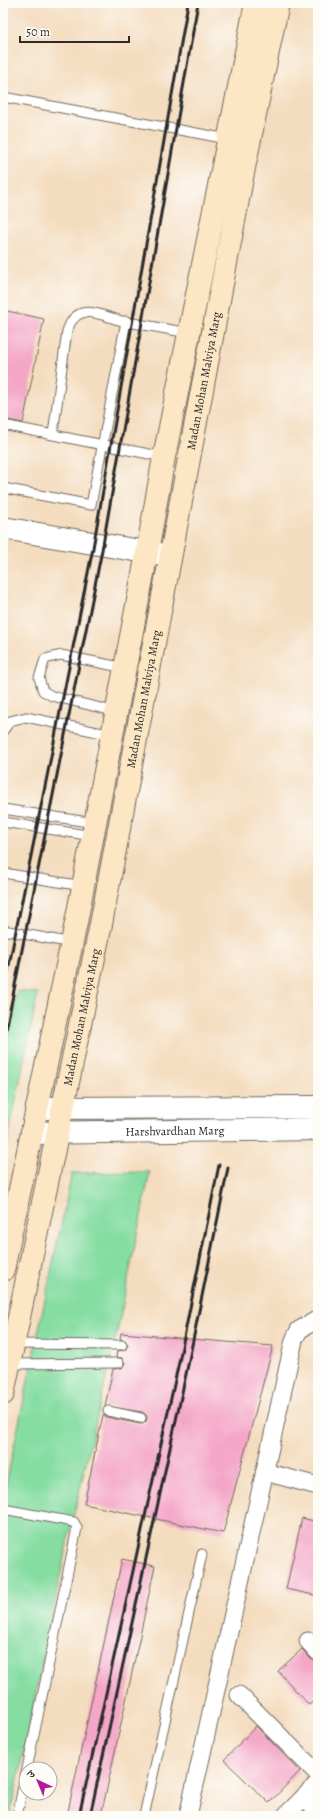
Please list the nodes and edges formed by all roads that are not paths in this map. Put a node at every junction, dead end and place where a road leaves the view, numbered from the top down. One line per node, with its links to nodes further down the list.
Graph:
1 (256, 3): 4 (main road, Madan Mohan Malviya Marg)
2 (278, 3): 14 (main road, Madan Mohan Malviya Marg)
3 (3, 97): 4 (lane)
4 (228, 139): 6 (main road, Madan Mohan Malviya Marg)
5 (126, 321): 6 (lane); 8 (lane); 9 (lane)
6 (189, 333): 10 (main road, Madan Mohan Malviya Marg)
7 (3, 425): 8 (lane)
8 (53, 434): 9 (lane)
9 (104, 444): 10 (lane); 11 (lane)
10 (164, 457): 13 (main road, Madan Mohan Malviya Marg)
11 (3, 488)
12 (3, 528): 13 (street)
13 (148, 553): 14 (street); 15 (main road, Madan Mohan Malviya Marg)
14 (170, 556): 28 (main road, Madan Mohan Malviya Marg)
15 (125, 668): 16 (main road, Madan Mohan Malviya Marg); 16 (lane)
16 (117, 712): 18 (main road, Madan Mohan Malviya Marg)
17 (3, 731): 18 (lane)
18 (112, 735): 21 (main road, Madan Mohan Malviya Marg)
19 (3, 809): 21 (lane)
20 (3, 822): 21 (lane)
21 (94, 830): 23 (main road, Madan Mohan Malviya Marg)
22 (3, 873): 23 (lane)
23 (83, 886): 25 (main road, Madan Mohan Malviya Marg)
24 (3, 930): 25 (lane)
25 (72, 943): 27 (main road, Madan Mohan Malviya Marg)
26 (318, 1107): 28 (street, Harshvardhan Marg)
27 (37, 1108): 28 (street, Harshvardhan Marg); 31 (main road, Madan Mohan Malviya Marg)
28 (62, 1108): 30 (main road, Madan Mohan Malviya Marg)
29 (318, 1130): 30 (street, Harshvardhan Marg)
30 (57, 1132): 31 (street, Harshvardhan Marg); 35 (main road, Madan Mohan Malviya Marg)
31 (32, 1133): 32 (main road, Madan Mohan Malviya Marg)
32 (3, 1270)
33 (318, 1319): 40 (street)
34 (122, 1345): 35 (lane)
35 (11, 1354): 36 (lane); 37 (main road, Madan Mohan Malviya Marg)
36 (119, 1363)
37 (3, 1394)
38 (108, 1412): 39 (lane)
39 (141, 1418)
40 (265, 1472): 41 (street); 53 (street)
41 (318, 1486)
42 (3, 1509): 45 (lane)
43 (202, 1554): 52 (lane)
44 (239, 1695): 46 (street)
45 (29, 1761)
46 (318, 1774)
47 (318, 1783): 48 (street)
48 (304, 1797): 50 (street); 54 (street)
49 (20, 1801): 51 (lane)
50 (318, 1811)
51 (17, 1816)
52 (144, 1816)
53 (188, 1816)
54 (285, 1816)

